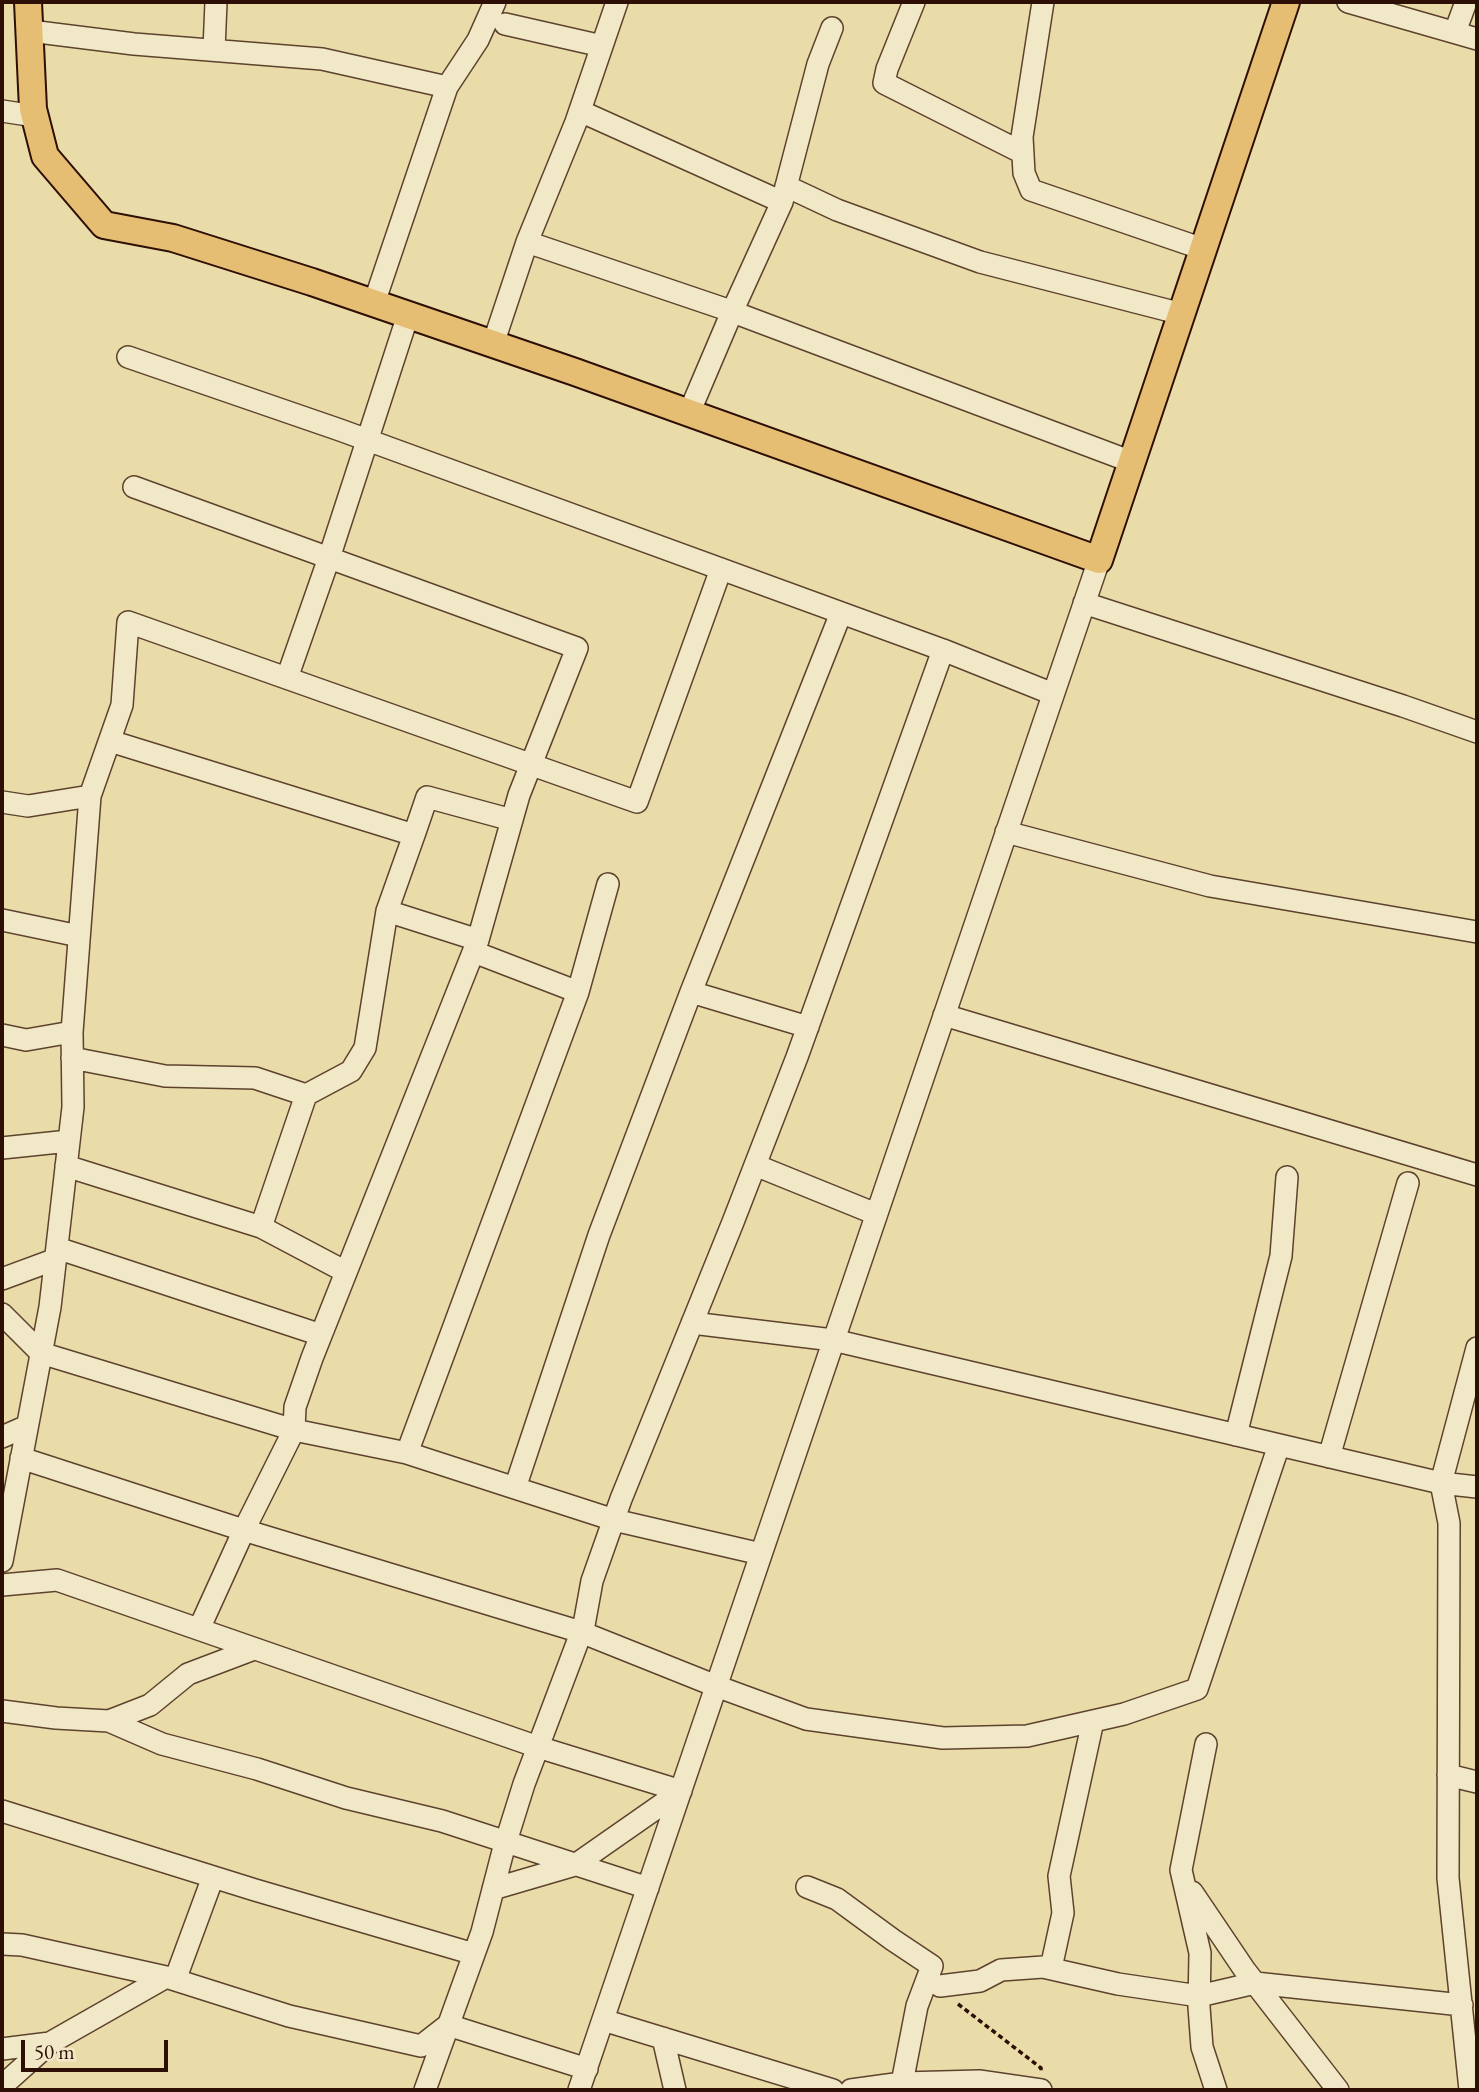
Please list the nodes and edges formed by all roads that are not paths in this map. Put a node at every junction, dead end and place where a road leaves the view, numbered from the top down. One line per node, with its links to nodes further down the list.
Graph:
1 (216, 2): 16 (street)
2 (495, 2): 17 (street)
3 (617, 2): 15 (street)
4 (914, 2): 21 (street)
5 (1043, 2): 21 (street)
6 (1286, 2): 24 (main road)
7 (1348, 2): 13 (street)
8 (1466, 2): 13 (street)
9 (24, 3): 12 (main road)
10 (505, 24): 15 (street)
11 (832, 28): 22 (street)
12 (30, 31): 16 (street); 20 (main road)
13 (1455, 32): 14 (street)
14 (1477, 40)
15 (602, 46): 19 (street)
16 (214, 50): 17 (street)
17 (447, 87): 25 (street)
18 (2, 111): 20 (street)
19 (580, 111): 22 (street); 23 (street)
20 (35, 116): 25 (main road)
21 (1023, 153): 24 (street)
22 (784, 194): 26 (street); 27 (street)
23 (527, 243): 26 (street); 29 (street)
24 (1203, 249): 27 (main road)
25 (374, 303): 28 (main road)
26 (732, 312): 31 (street); 33 (street)
27 (1182, 314): 33 (main road)
28 (408, 315): 29 (main road); 32 (street)
29 (493, 344): 31 (main road)
30 (128, 357): 32 (street)
31 (690, 413): 36 (main road)
32 (367, 440): 35 (street); 37 (street)
33 (1132, 462): 36 (main road)
34 (134, 488): 35 (street)
35 (329, 558): 41 (street); 45 (street)
36 (1098, 560): 38 (street)
37 (721, 569): 39 (street); 45 (street)
38 (1084, 603): 42 (street); 43 (street)
39 (841, 613): 40 (street); 58 (street)
40 (943, 650): 42 (street); 60 (street)
41 (287, 678): 44 (street); 45 (street)
42 (1053, 694): 49 (street)
43 (1477, 732)
44 (110, 741): 46 (street); 50 (street)
45 (531, 766): 48 (street)
46 (90, 796): 47 (street); 55 (street)
47 (2, 802)
48 (512, 820): 50 (street); 56 (street)
49 (1006, 832): 54 (street); 59 (street)
50 (414, 835): 52 (street)
51 (608, 884): 57 (street)
52 (387, 911): 56 (street); 64 (street)
53 (2, 920): 55 (street)
54 (1477, 932)
55 (79, 936): 61 (street)
56 (476, 946): 57 (street); 75 (street)
57 (578, 992): 88 (street)
58 (691, 992): 60 (street); 92 (street)
59 (944, 1015): 69 (street); 72 (street)
60 (808, 1027): 68 (street)
61 (72, 1032): 62 (street); 63 (street)
62 (2, 1035)
63 (72, 1058): 64 (street); 65 (street)
64 (306, 1095): 73 (street)
65 (69, 1141): 66 (street); 67 (street)
66 (2, 1148)
67 (66, 1166): 73 (street); 74 (street)
68 (755, 1166): 72 (street); 78 (street)
69 (1477, 1175)
70 (1287, 1177): 85 (street)
71 (1408, 1182): 89 (street)
72 (876, 1214): 80 (street)
73 (261, 1227): 75 (street)
74 (56, 1254): 76 (street); 79 (street); 82 (street)
75 (346, 1272): 79 (street)
76 (2, 1279)
77 (5, 1322): 82 (street)
78 (692, 1323): 80 (street); 95 (street)
79 (321, 1335): 84 (street)
80 (834, 1340): 85 (street); 97 (street)
81 (1477, 1348): 91 (street)
82 (41, 1353): 83 (street); 84 (street)
83 (27, 1426): 86 (street); 90 (street)
84 (294, 1430): 88 (street); 96 (street)
85 (1236, 1435): 87 (street)
86 (2, 1437)
87 (1279, 1445): 89 (street); 106 (street)
88 (407, 1453): 92 (street)
89 (1329, 1457): 91 (street)
90 (21, 1458): 94 (street); 96 (street)
91 (1441, 1483): 93 (street); 109 (street)
92 (515, 1488): 95 (street)
93 (1477, 1488)
94 (5, 1506): 98 (street)
95 (614, 1520): 97 (street); 101 (street)
96 (244, 1530): 100 (street); 101 (street)
97 (761, 1554): 103 (street)
98 (2, 1561)
99 (2, 1585): 100 (street)
100 (199, 1629): 102 (street)
101 (581, 1632): 103 (street); 108 (street)
102 (254, 1649): 105 (street); 108 (street)
103 (716, 1686): 106 (street); 111 (street)
104 (2, 1711): 105 (street)
105 (109, 1721): 113 (street)
106 (1093, 1721): 122 (street)
107 (1206, 1744): 115 (street)
108 (538, 1747): 111 (street); 113 (street)
109 (1448, 1775): 110 (street); 127 (street)
110 (1477, 1782)
111 (681, 1791): 114 (street); 118 (street)
112 (2, 1811): 116 (street)
113 (506, 1842): 114 (street); 119 (street)
114 (575, 1865): 118 (street); 119 (street)
115 (1181, 1870): 124 (street); 126 (street)
116 (214, 1877): 121 (street); 123 (street)
117 (807, 1887): 135 (street)
118 (648, 1888): 128 (street)
119 (493, 1889): 121 (street)
120 (2, 1944): 123 (street)
121 (474, 1954): 129 (street)
122 (1051, 1968): 125 (street); 126 (street)
123 (170, 1978): 129 (street); 131 (street)
124 (1255, 1983): 126 (street); 127 (street); 143 (street)
125 (940, 1986)
126 (1199, 1996): 142 (street)
127 (1462, 2005): 144 (street)
128 (603, 2020): 130 (street); 133 (street)
129 (448, 2025): 133 (street); 137 (street)
130 (663, 2038): 139 (street); 140 (street)
131 (50, 2043): 132 (street); 134 (street)
132 (2, 2049)
133 (587, 2069): 138 (street)
134 (7, 2080)
135 (902, 2083): 136 (street); 141 (street)
136 (1041, 2085)
137 (425, 2090)
138 (579, 2090)
139 (674, 2090)
140 (833, 2090)
141 (850, 2090)
142 (1216, 2090)
143 (1338, 2090)
144 (1470, 2090)

